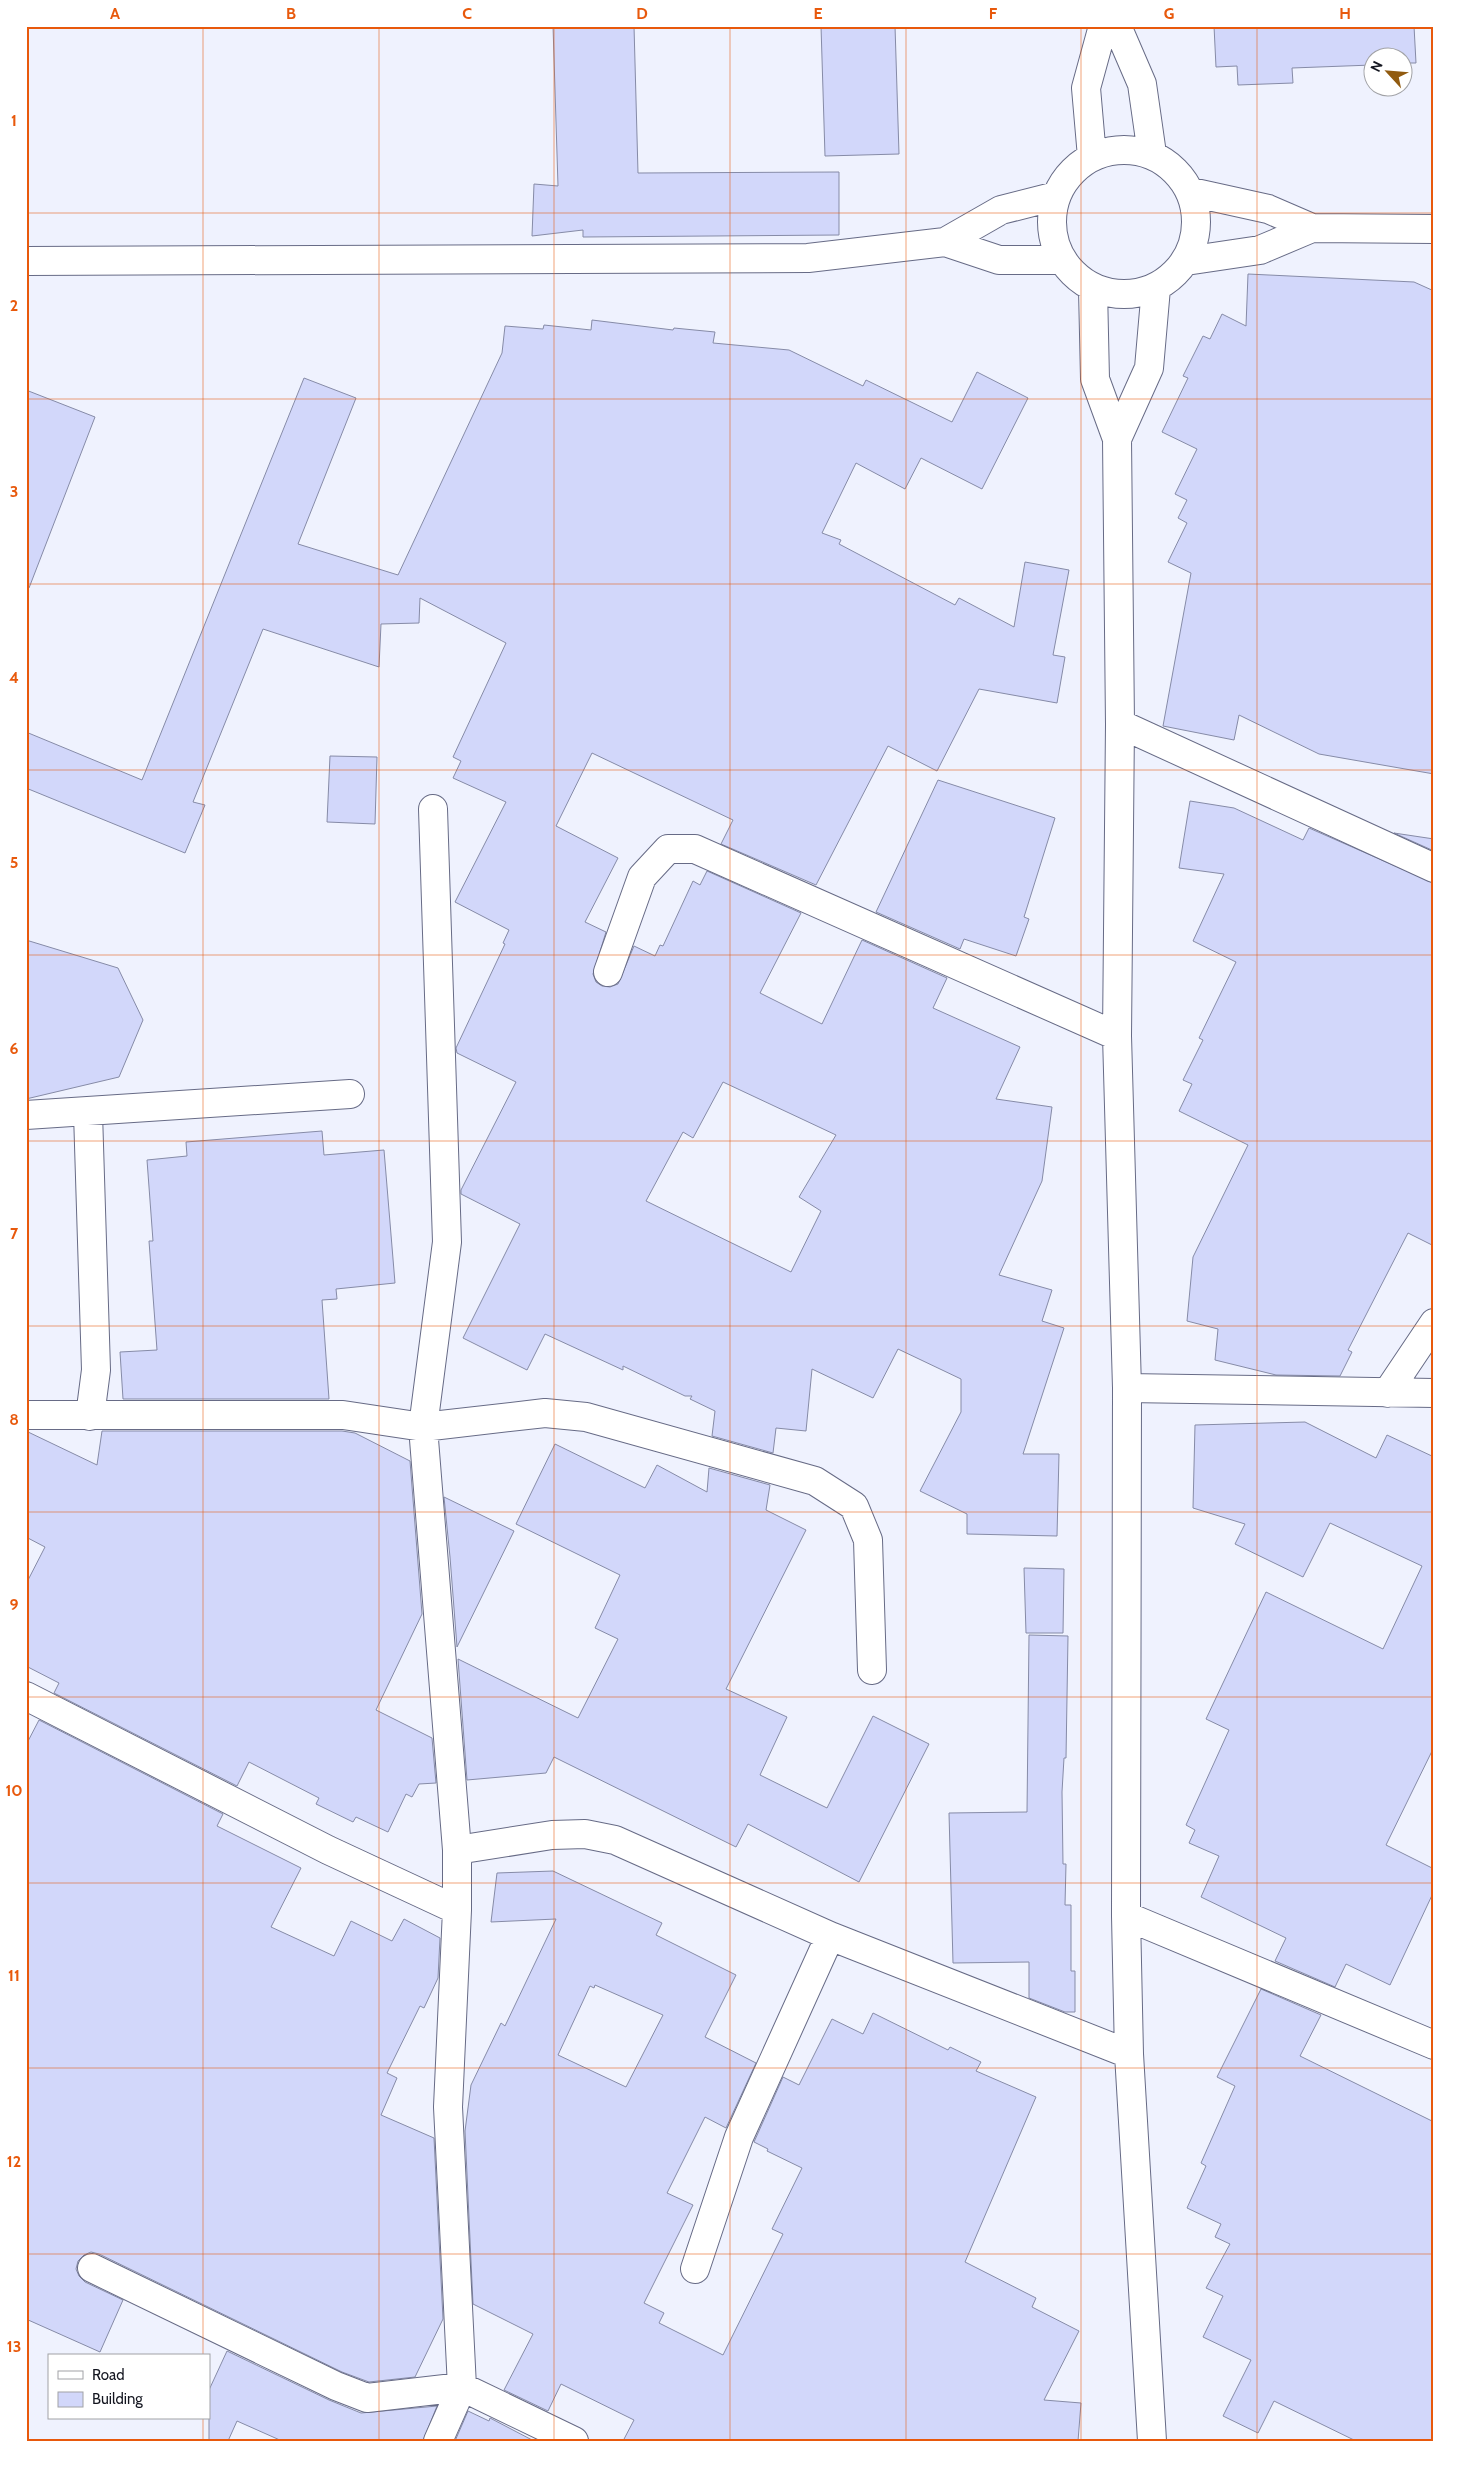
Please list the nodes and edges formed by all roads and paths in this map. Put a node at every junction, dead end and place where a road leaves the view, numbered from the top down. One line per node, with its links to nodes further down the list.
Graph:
1 (1103, 26): 4 (street)
2 (1117, 26): 3 (street)
3 (1152, 154): 4 (street); 5 (street)
4 (1092, 156): 6 (street)
5 (1191, 192): 7 (street); 12 (street)
6 (1056, 196): 9 (street); 10 (street)
7 (1312, 228): 8 (street); 12 (street)
8 (1434, 229)
9 (944, 242): 10 (street); 11 (street)
10 (1062, 260): 14 (street)
11 (26, 261)
12 (1186, 261): 13 (street)
13 (1156, 288): 14 (street); 15 (street)
14 (1093, 289): 15 (street)
15 (1118, 439): 16 (street)
16 (1120, 724): 18 (street); 20 (street)
17 (433, 809): 30 (street)
18 (1434, 868)
19 (608, 972): 20 (street)
20 (1116, 1036): 25 (street)
21 (350, 1094): 22 (street)
22 (88, 1113): 23 (street); 29 (street)
23 (26, 1115)
24 (1434, 1323): 26 (street)
25 (1127, 1388): 26 (street); 35 (street)
26 (1387, 1393): 27 (street)
27 (1434, 1393)
28 (26, 1415): 29 (street)
29 (90, 1416): 30 (street)
30 (423, 1427): 31 (street); 33 (street)
31 (872, 1670)
32 (26, 1696): 34 (street)
33 (457, 1850): 34 (street); 36 (street)
34 (456, 1910): 41 (street)
35 (1126, 1916): 37 (street); 38 (street)
36 (830, 1936): 38 (street); 40 (street)
37 (1434, 2045)
38 (1129, 2054): 44 (street)
39 (92, 2268): 41 (street)
40 (695, 2269)
41 (462, 2387): 42 (street); 43 (street)
42 (438, 2441)
43 (574, 2441)
44 (1152, 2441)

